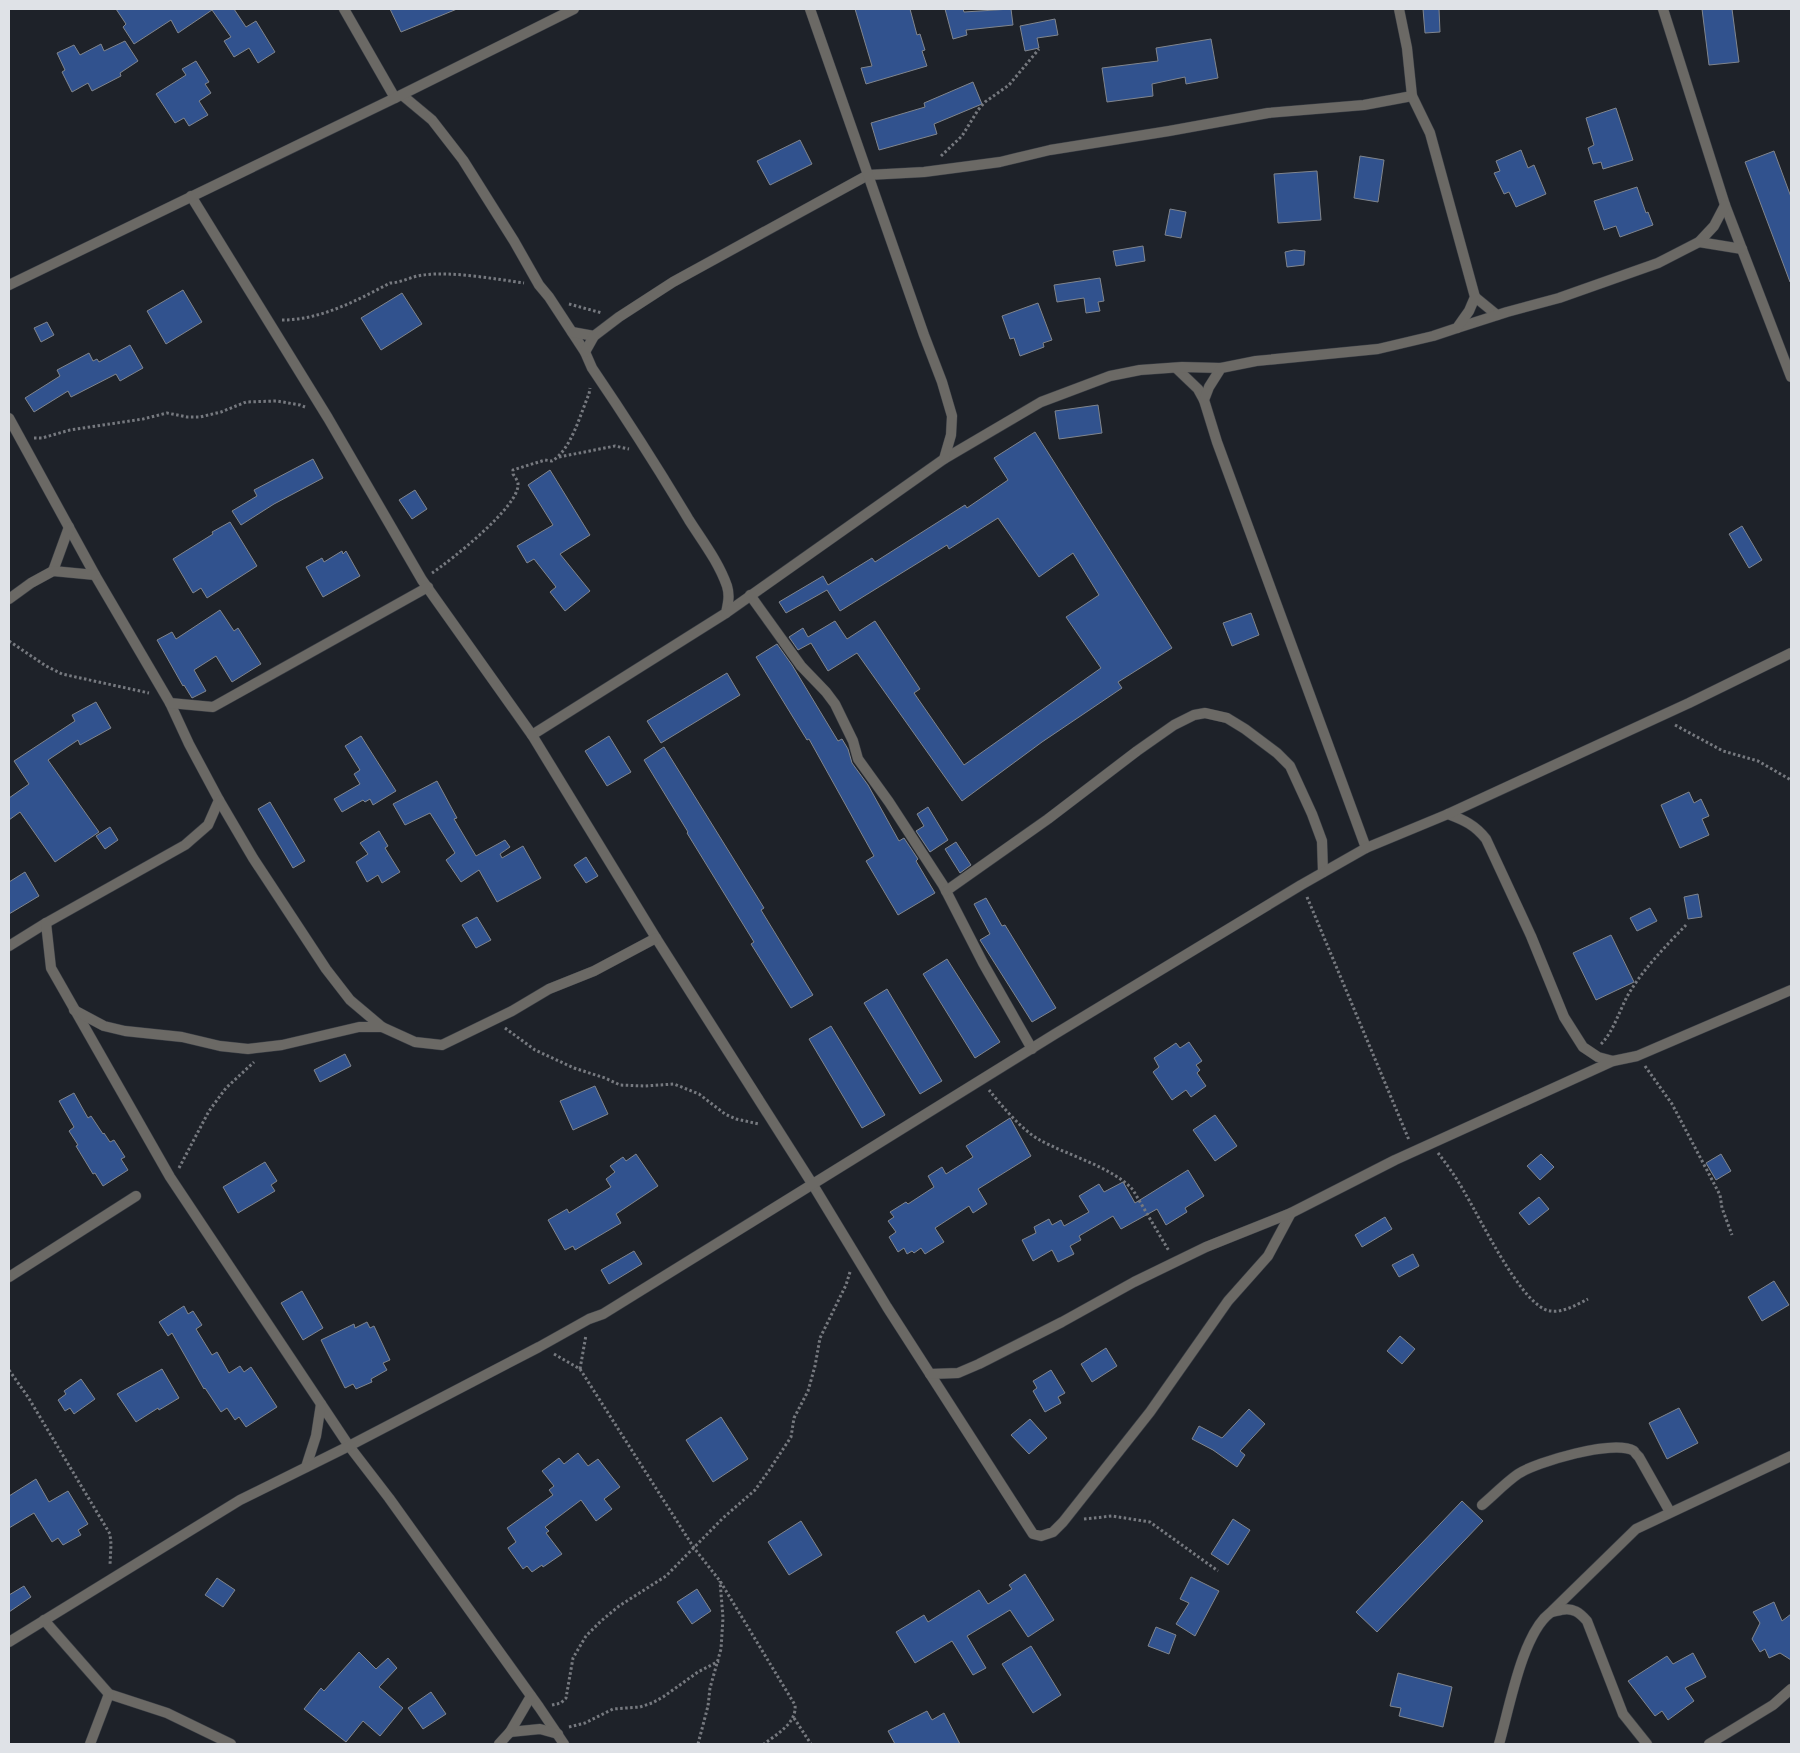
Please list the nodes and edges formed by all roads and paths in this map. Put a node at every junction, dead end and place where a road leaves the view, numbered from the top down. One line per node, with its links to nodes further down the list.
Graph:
1 (344, 9): 8 (street)
2 (574, 9): 8 (street)
3 (810, 9): 10 (street)
4 (1399, 9): 7 (street)
5 (1663, 9): 12 (street)
6 (1038, 49): 9 (path)
7 (1412, 96): 9 (street); 18 (street)
8 (398, 97): 11 (street); 16 (street)
9 (924, 172): 10 (street)
10 (868, 175): 20 (street); 36 (street)
11 (191, 196): 15 (street); 21 (street)
12 (1725, 205): 13 (street); 14 (street)
13 (1699, 242): 14 (street); 19 (street)
14 (1742, 249): 29 (street)
15 (9, 285)
16 (539, 286): 17 (street); 21 (path)
17 (549, 297): 20 (path); 23 (street)
18 (1475, 297): 19 (street); 22 (street)
19 (1497, 315): 22 (street)
20 (619, 317): 24 (street)
21 (268, 320): 40 (street)
22 (1457, 328): 28 (street)
23 (572, 332): 24 (street); 25 (street)
24 (594, 336): 25 (street)
25 (585, 352): 26 (street)
26 (592, 368): 34 (street); 35 (path)
27 (1176, 368): 28 (street); 30 (street); 36 (street)
28 (1221, 368): 30 (street)
29 (1791, 377)
30 (1204, 400): 52 (street)
31 (307, 408): 33 (path)
32 (9, 418): 33 (street)
33 (18, 434): 37 (street)
34 (650, 454): 35 (path); 43 (street)
35 (558, 457): 40 (path)
36 (944, 459): 41 (street)
37 (69, 527): 38 (street); 39 (street)
38 (53, 571): 39 (street); 42 (street)
39 (95, 575): 46 (street)
40 (425, 584): 46 (street); 48 (street)
41 (750, 595): 43 (street); 55 (street)
42 (9, 599)
43 (726, 613): 48 (street)
44 (9, 641): 46 (path)
45 (1791, 653): 47 (street)
46 (168, 700): 50 (street)
47 (1659, 717): 49 (path); 51 (street)
48 (532, 735): 58 (street)
49 (1791, 780)
50 (219, 800): 56 (street); 63 (street)
51 (1448, 814): 52 (street); 66 (street)
52 (1366, 848): 53 (street)
53 (1323, 872): 54 (street); 55 (street)
54 (1301, 885): 65 (street); 72 (path)
55 (946, 891): 65 (street)
56 (46, 923): 59 (street); 61 (street)
57 (1686, 925): 66 (path)
58 (656, 938): 62 (street); 70 (street)
59 (9, 946)
60 (1791, 990): 67 (street)
61 (74, 1010): 64 (street); 73 (street)
62 (494, 1020): 63 (street); 70 (path)
63 (382, 1027): 64 (street)
64 (270, 1046): 73 (path)
65 (1032, 1049): 69 (street)
66 (1591, 1052): 68 (street)
67 (1637, 1056): 68 (street); 77 (path)
68 (1613, 1061): 71 (street)
69 (982, 1080): 74 (street); 79 (path)
70 (776, 1127): 74 (street)
71 (1432, 1145): 72 (street); 81 (path)
72 (1414, 1151): 76 (street)
73 (170, 1177): 87 (street)
74 (813, 1185): 78 (street); 82 (street)
75 (136, 1196): 80 (street)
76 (1291, 1213): 79 (street); 93 (street)
77 (1732, 1235)
78 (855, 1256): 86 (street); 94 (path)
79 (1175, 1262): 86 (street)
80 (9, 1277)
81 (1588, 1299)
82 (589, 1319): 83 (street); 84 (path)
83 (539, 1347): 84 (path); 88 (street)
84 (580, 1369): 94 (path)
85 (9, 1370): 96 (path)
86 (930, 1374): 93 (street)
87 (321, 1404): 88 (street); 90 (street)
88 (349, 1446): 90 (street); 104 (street)
89 (1791, 1456): 92 (street)
90 (306, 1467): 96 (street)
91 (1482, 1505): 92 (street)
92 (1670, 1512): 98 (street)
93 (1063, 1522): 95 (path)
94 (694, 1548): 97 (path); 105 (path)
95 (1218, 1571)
96 (109, 1580): 99 (street)
97 (720, 1581): 101 (path); 106 (path)
98 (1551, 1612): 116 (street); 117 (street)
99 (44, 1620): 100 (street); 103 (street)
100 (9, 1642)
101 (719, 1661): 108 (path); 113 (path)
102 (1791, 1689): 118 (street)
103 (109, 1694): 109 (street); 110 (street)
104 (531, 1696): 105 (street); 107 (street)
105 (539, 1707): 108 (street)
106 (794, 1718): 114 (path); 115 (path)
107 (510, 1732): 108 (street); 111 (street)
108 (556, 1732): 112 (street)
109 (90, 1744)
110 (231, 1744)
111 (499, 1744)
112 (564, 1744)
113 (698, 1744)
114 (764, 1744)
115 (810, 1744)
116 (1499, 1744)
117 (1647, 1744)
118 (1708, 1744)

